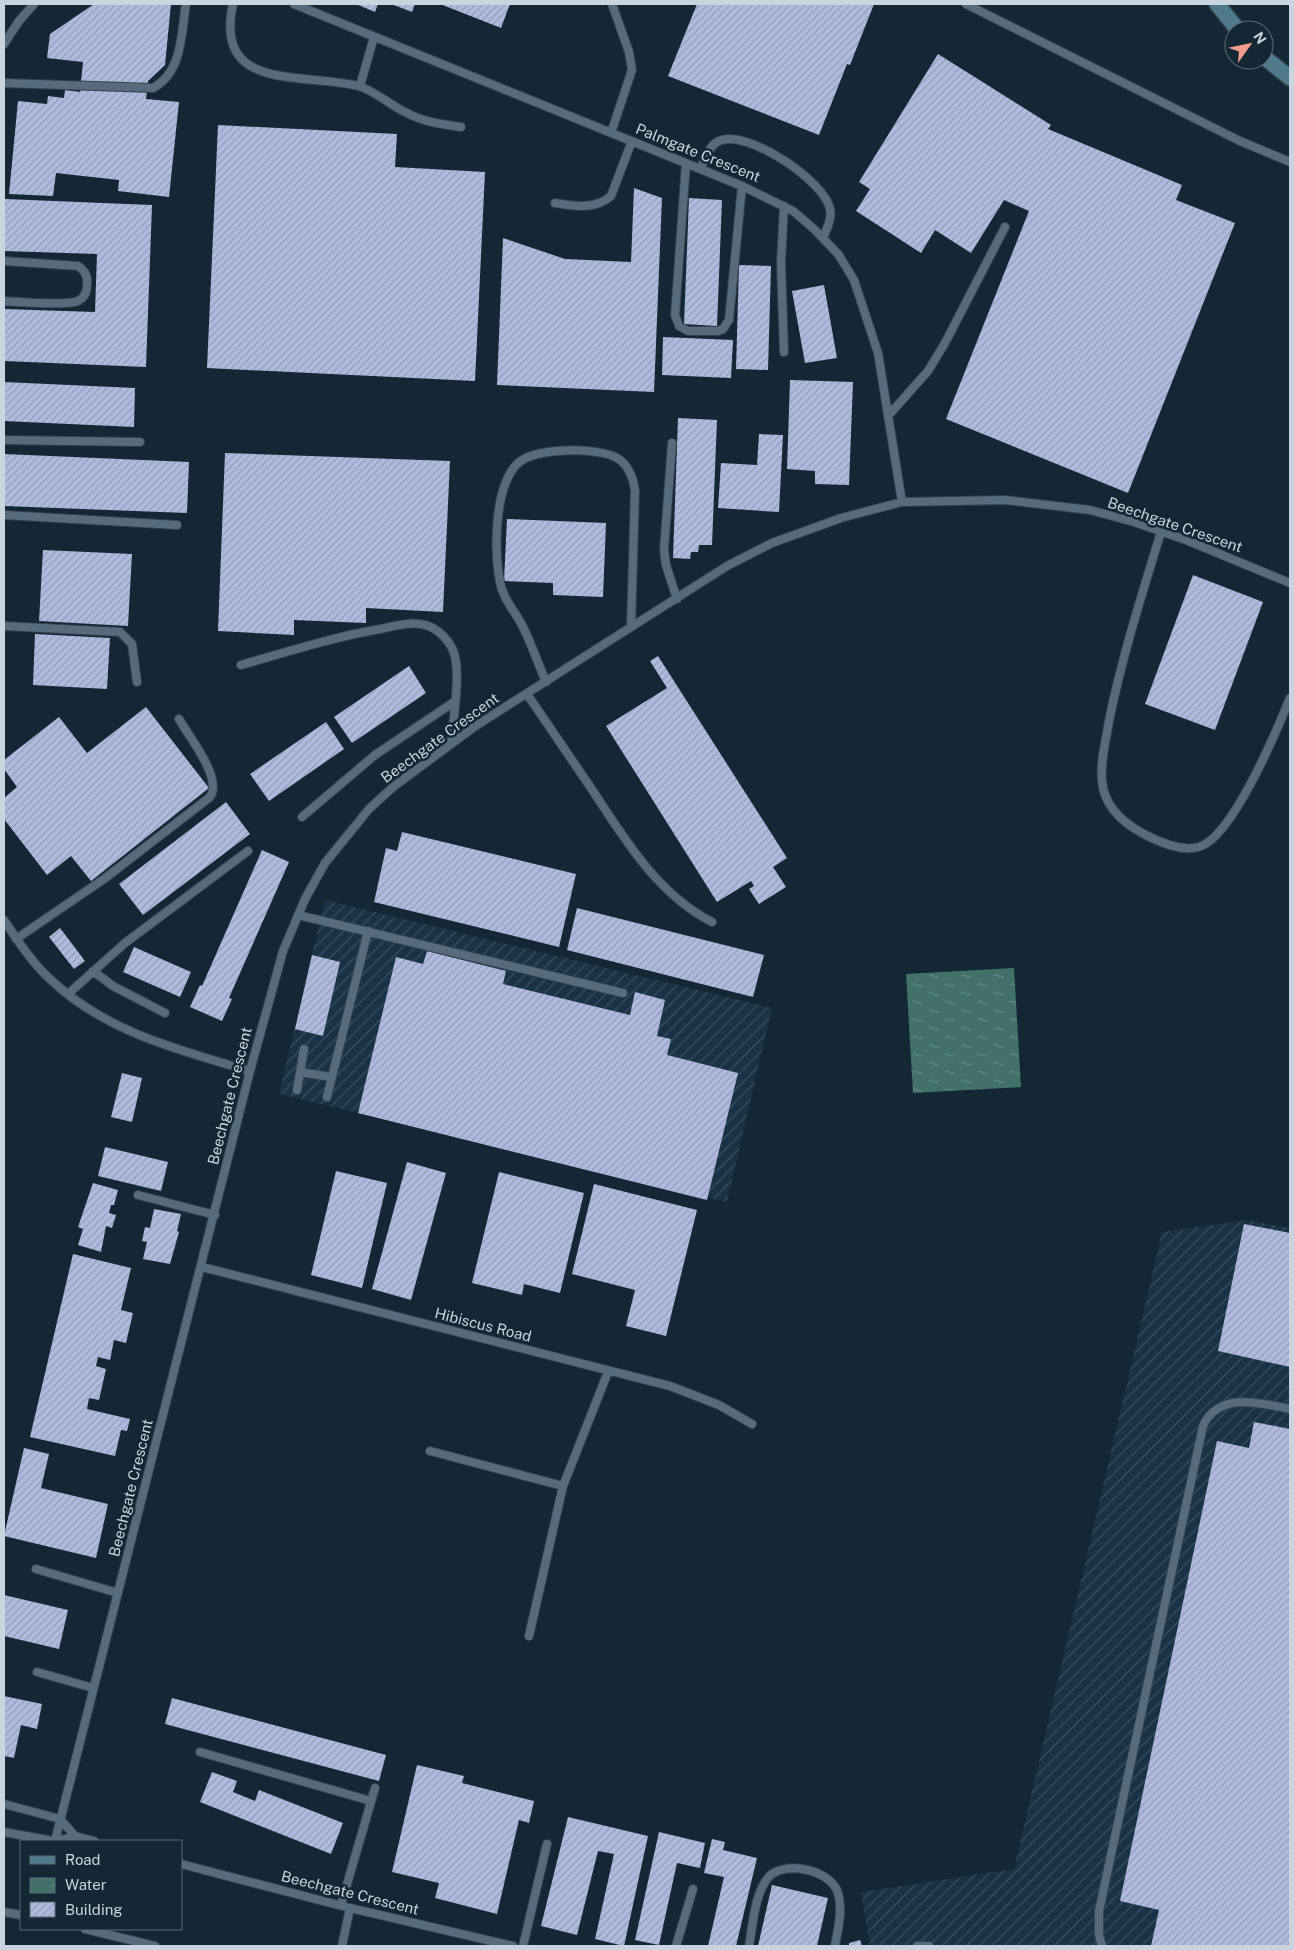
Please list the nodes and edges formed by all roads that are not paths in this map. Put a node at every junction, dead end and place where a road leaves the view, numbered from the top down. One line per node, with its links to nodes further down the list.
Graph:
1 (33, 4): 10 (lane)
2 (186, 4): 13 (lane)
3 (233, 4): 14 (lane)
4 (294, 4): 9 (lane, Palmgate Crescent)
5 (612, 4): 16 (lane)
6 (966, 4): 18 (lane)
7 (1217, 4): 8 (street)
8 (1230, 20)
9 (374, 37): 14 (lane); 16 (lane, Palmgate Crescent)
10 (4, 44)
11 (1274, 65): 12 (street)
12 (1290, 78)
13 (4, 83)
14 (360, 86): 15 (lane)
15 (460, 127)
16 (611, 133): 17 (lane, Palmgate Crescent)
17 (632, 141): 19 (lane, Palmgate Crescent); 22 (lane)
18 (1290, 162)
19 (686, 163): 20 (lane, Palmgate Crescent); 21 (lane)
20 (700, 169): 21 (lane, Palmgate Crescent); 25 (lane)
21 (742, 186): 23 (lane, Palmgate Crescent)
22 (555, 203)
23 (784, 206): 25 (lane, Palmgate Crescent); 28 (lane)
24 (1005, 227): 29 (lane)
25 (822, 238): 29 (lane, Palmgate Crescent)
26 (4, 261): 27 (lane)
27 (4, 301)
28 (784, 352)
29 (888, 416): 33 (lane, Palmgate Crescent)
30 (4, 440): 31 (lane)
31 (140, 442)
32 (672, 443): 38 (lane)
33 (902, 502): 36 (lane, Beechgate Crescent); 38 (lane, Beechgate Crescent)
34 (4, 516): 35 (lane)
35 (177, 525)
36 (1161, 532): 37 (lane, Beechgate Crescent); 45 (lane)
37 (1290, 583)
38 (677, 599): 40 (lane, Beechgate Crescent)
39 (4, 626): 42 (lane)
40 (631, 627): 43 (lane, Beechgate Crescent); 43 (lane)
41 (241, 665): 46 (lane)
42 (137, 682)
43 (546, 682): 44 (lane, Beechgate Crescent)
44 (526, 694): 48 (lane, Beechgate Crescent); 53 (lane)
45 (1290, 698)
46 (454, 702): 48 (lane); 49 (lane)
47 (178, 719): 55 (lane)
48 (450, 744): 51 (lane, Beechgate Crescent)
49 (302, 817)
50 (248, 851): 56 (lane)
51 (298, 915): 54 (lane); 61 (lane, Beechgate Crescent)
52 (4, 920): 55 (lane)
53 (712, 922)
54 (368, 931): 57 (lane); 63 (lane)
55 (16, 940): 58 (lane)
56 (93, 972): 58 (lane); 59 (lane)
57 (623, 993)
58 (68, 994): 61 (lane)
59 (165, 1013)
60 (304, 1049): 62 (lane)
61 (250, 1071): 67 (lane, Beechgate Crescent)
62 (300, 1072): 63 (lane); 64 (lane)
63 (331, 1077): 65 (lane)
64 (297, 1090)
65 (327, 1097)
66 (138, 1195): 67 (lane)
67 (215, 1215): 68 (lane, Beechgate Crescent)
68 (202, 1267): 69 (lane, Hibiscus Road); 75 (lane, Beechgate Crescent)
69 (608, 1372): 71 (lane, Hibiscus Road); 73 (lane)
70 (1290, 1409): 106 (lane)
71 (752, 1424)
72 (430, 1450): 73 (lane)
73 (563, 1486): 76 (lane)
74 (36, 1569): 75 (lane)
75 (118, 1593): 78 (lane, Beechgate Crescent)
76 (529, 1636)
77 (37, 1672): 78 (lane)
78 (93, 1688): 83 (lane, Beechgate Crescent)
79 (200, 1752): 81 (lane)
80 (375, 1788): 81 (lane)
81 (372, 1801): 93 (lane)
82 (4, 1804): 83 (lane)
83 (60, 1819): 85 (lane); 87 (lane, Beechgate Crescent)
84 (4, 1832): 86 (lane)
85 (75, 1836): 88 (lane); 89 (lane)
86 (49, 1840)
87 (55, 1840)
88 (59, 1840)
89 (90, 1840)
90 (548, 1844): 100 (lane)
91 (182, 1864): 93 (lane, Beechgate Crescent)
92 (693, 1889): 101 (lane)
93 (346, 1907): 98 (lane); 99 (lane, Beechgate Crescent)
94 (4, 1912): 95 (lane)
95 (20, 1915)
96 (89, 1930): 97 (lane)
97 (154, 1946)
98 (342, 1946)
99 (513, 1946)
100 (523, 1946)
101 (676, 1946)
102 (749, 1946): 103 (lane)
103 (836, 1946)
104 (917, 1946): 105 (lane)
105 (929, 1946)
106 (1102, 1946)

